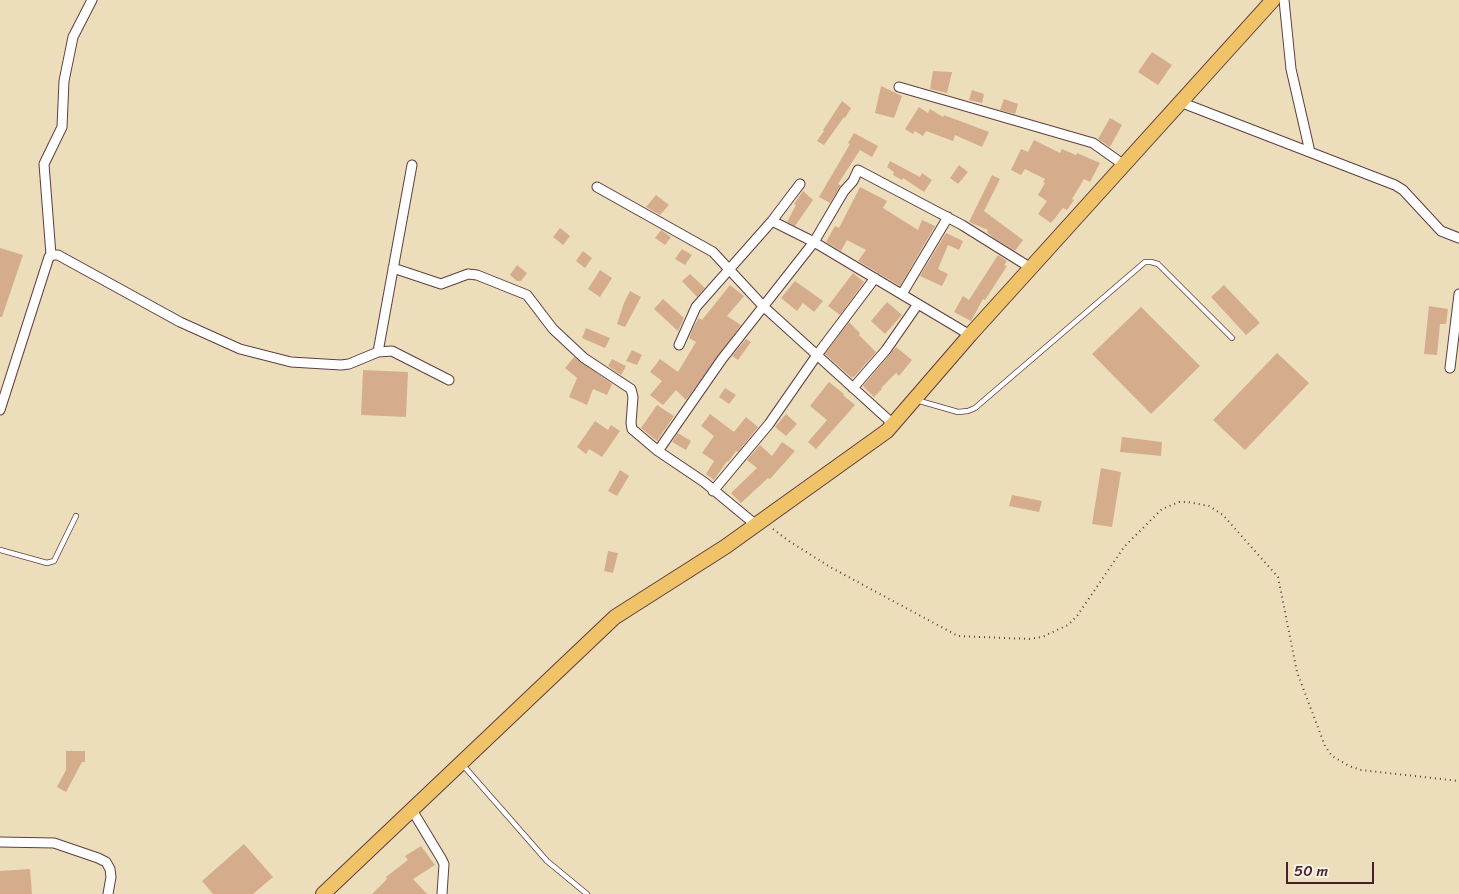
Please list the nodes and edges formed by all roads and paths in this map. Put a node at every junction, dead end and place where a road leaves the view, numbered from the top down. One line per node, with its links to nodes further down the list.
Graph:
1 (92, 0): 15 (street)
2 (1273, 0): 5 (main road)
3 (1284, 0): 6 (street)
4 (899, 87): 8 (street)
5 (1180, 102): 6 (street); 8 (main road)
6 (1310, 152): 13 (street)
7 (412, 165): 16 (street)
8 (1124, 165): 17 (main road)
9 (800, 184): 12 (street)
10 (598, 187): 18 (street)
11 (948, 217): 14 (street); 17 (street); 20 (street)
12 (772, 221): 14 (street); 18 (street)
13 (1459, 238)
14 (814, 242): 19 (street); 23 (street)
15 (51, 255): 27 (street); 33 (street)
16 (394, 268): 27 (street); 35 (street)
17 (1031, 268): 24 (main road)
18 (730, 270): 23 (street); 26 (street)
19 (875, 278): 20 (street); 28 (street)
20 (902, 294): 22 (street)
21 (1459, 294): 29 (street)
22 (918, 304): 24 (street); 31 (street)
23 (764, 307): 28 (street); 35 (street)
24 (970, 335): 32 (main road)
25 (1232, 338): 32 (lane)
26 (679, 345)
27 (378, 352): 30 (street)
28 (817, 355): 31 (street); 36 (street)
29 (1450, 368)
30 (449, 380)
31 (853, 388): 34 (street)
32 (914, 399): 34 (main road)
33 (0, 410)
34 (893, 424): 38 (main road)
35 (658, 450): 36 (street)
36 (714, 491): 38 (street)
37 (76, 516): 39 (lane)
38 (759, 523): 40 (main road); 41 (path)
39 (0, 550)
40 (461, 763): 42 (main road); 47 (lane)
41 (1459, 781)
42 (412, 810): 45 (main road); 46 (street)
43 (0, 842): 44 (street)
44 (108, 894)
45 (324, 894)
46 (442, 894)
47 (587, 894)

